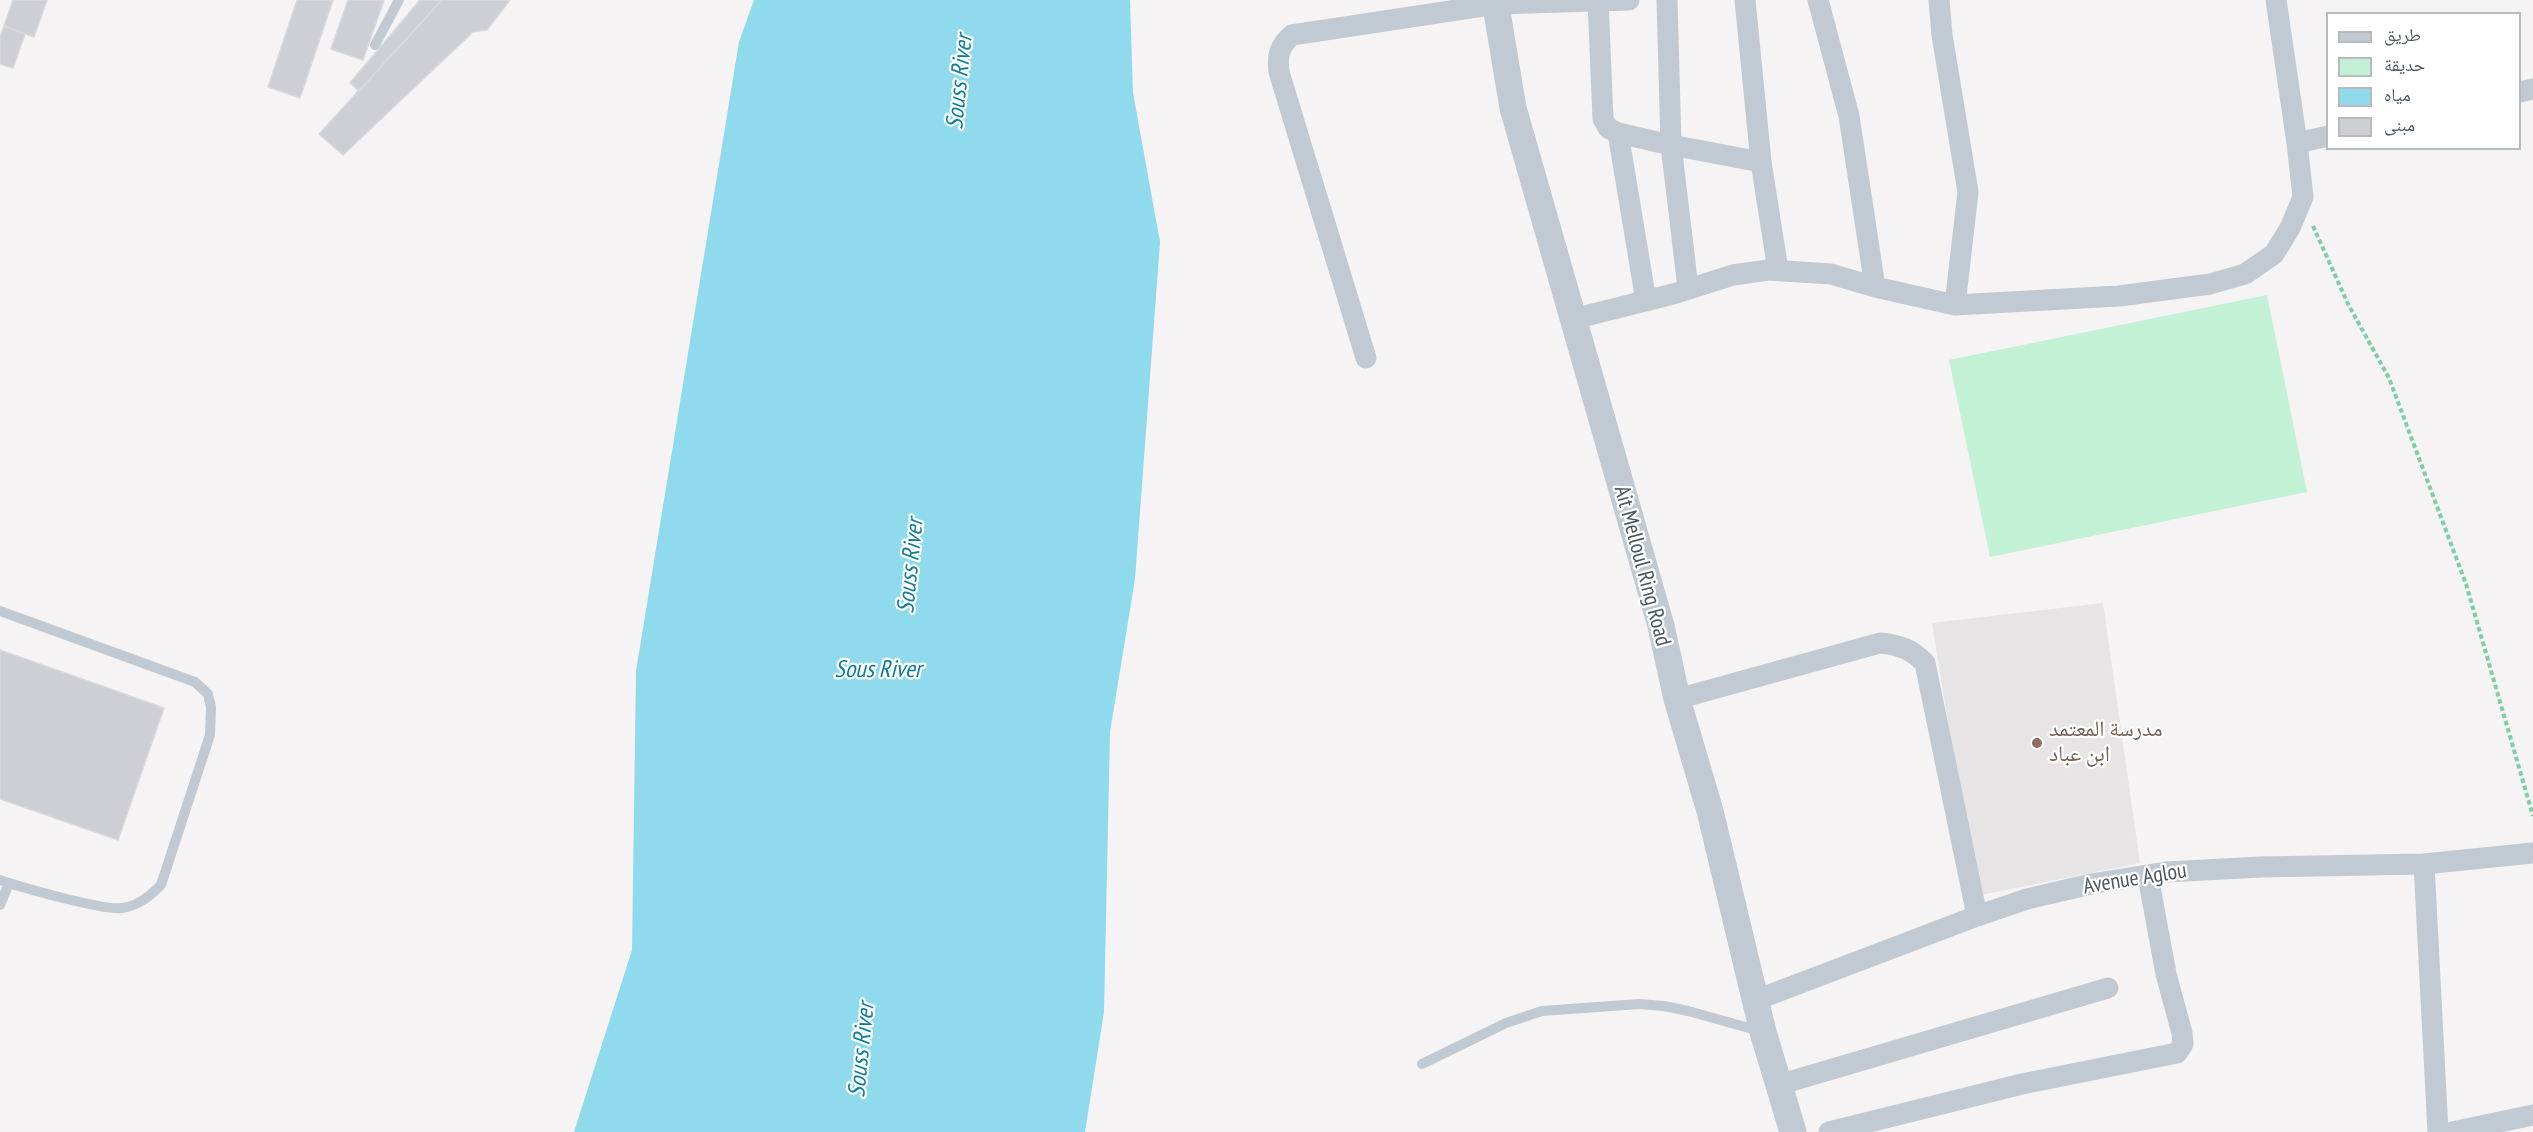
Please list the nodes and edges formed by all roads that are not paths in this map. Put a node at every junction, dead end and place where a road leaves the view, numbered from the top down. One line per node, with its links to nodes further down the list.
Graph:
1 (399, 0): 10 (lane)
2 (1629, 0): 8 (street)
3 (1666, 0): 14 (street)
4 (1745, 0): 15 (street)
5 (1818, 0): 17 (street)
6 (1939, 0): 20 (street)
7 (2276, 0): 13 (street)
8 (1598, 1): 9 (street); 11 (street)
9 (1496, 2): 21 (street, Ait Melloul Ring Road); 22 (street)
10 (375, 45)
11 (1618, 133): 14 (street); 19 (street)
12 (2326, 136): 13 (street)
13 (2297, 143): 20 (street)
14 (1671, 145): 15 (street); 18 (street)
15 (1761, 162): 16 (street)
16 (1778, 270): 17 (street); 18 (street)
17 (1875, 287): 20 (street)
18 (1688, 288): 19 (street)
19 (1646, 301): 21 (street)
20 (1954, 305)
21 (1573, 319): 24 (street, Ait Melloul Ring Road)
22 (1366, 358)
23 (0, 611): 28 (lane)
24 (1677, 699): 30 (street); 32 (street, Ait Melloul Ring Road)
25 (2533, 853): 26 (street, Avenue Aglou)
26 (2424, 864): 27 (street, Avenue Aglou); 39 (street)
27 (2148, 876): 30 (street, Avenue Aglou); 38 (street)
28 (5, 881): 29 (lane)
29 (0, 905)
30 (1977, 916): 32 (street, Avenue Aglou)
31 (2108, 988): 35 (street)
32 (1756, 1000): 33 (street, Ait Melloul Ring Road)
33 (1763, 1032): 34 (lane); 35 (street, Ait Melloul Ring Road)
34 (1422, 1064)
35 (1778, 1085): 37 (street, Ait Melloul Ring Road)
36 (2533, 1115): 40 (street)
37 (1793, 1132)
38 (1829, 1132)
39 (2438, 1132)
40 (2452, 1132)

